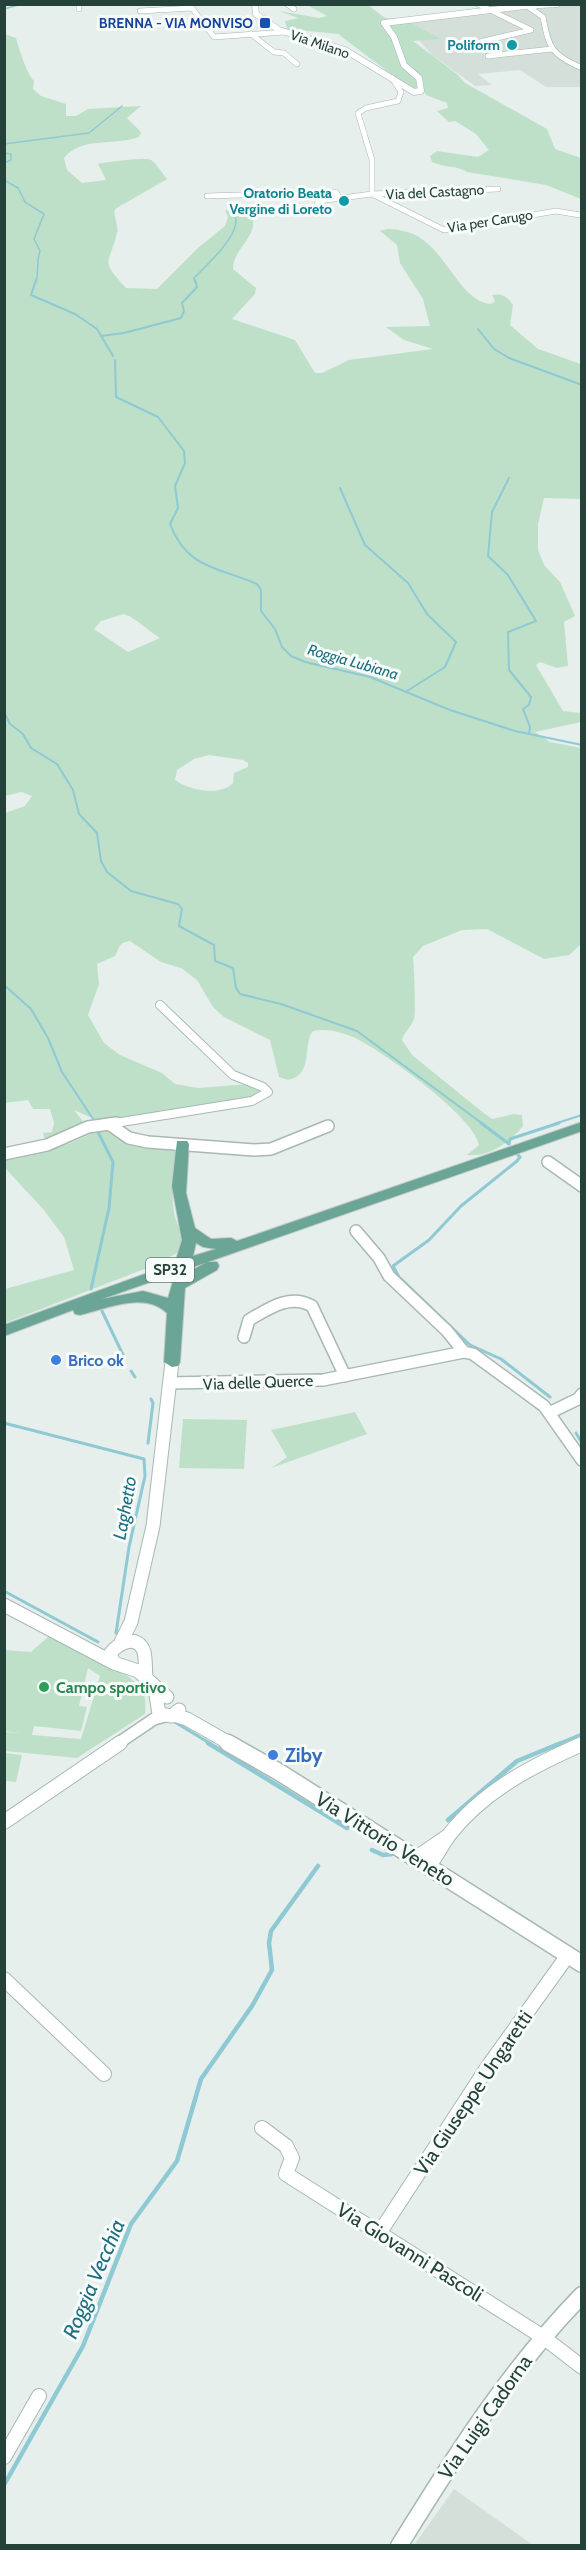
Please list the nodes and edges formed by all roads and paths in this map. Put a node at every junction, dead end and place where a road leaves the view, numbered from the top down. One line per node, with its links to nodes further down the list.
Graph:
1 (255, 4): 11 (street, Via Milano)
2 (287, 4): 7 (street)
3 (478, 4): 8 (street)
4 (557, 4): 6 (street)
5 (526, 6): 6 (street); 8 (street)
6 (538, 7): 10 (street)
7 (294, 9)
8 (488, 10): 14 (street); 19 (street, Via Milano)
9 (140, 11): 13 (street)
10 (544, 20): 12 (street); 12 (street)
11 (284, 32): 13 (street); 19 (street, Via Milano)
12 (546, 33): 15 (street)
13 (251, 34): 17 (street)
14 (467, 45)
15 (552, 49): 16 (street); 18 (street)
16 (488, 56)
17 (297, 64)
18 (582, 66)
19 (392, 78): 22 (street)
20 (498, 189): 22 (street, Via del Castagno)
21 (316, 192): 23 (street); 25 (street); 26 (street)
22 (372, 194): 24 (street, Via del Castagno); 27 (street, Via per Carugo)
23 (207, 196)
24 (354, 198): 25 (street); 27 (street)
25 (340, 199): 26 (street)
26 (318, 201): 28 (street)
27 (383, 201): 29 (street, Via per Carugo)
28 (295, 210)
29 (580, 215)
30 (160, 1005): 31 (street)
31 (109, 1124): 34 (street); 35 (street)
32 (328, 1126): 34 (street)
33 (582, 1126): 38 (main road, SP32)
34 (182, 1144): 40 (main road)
35 (4, 1154)
36 (548, 1162): 37 (street)
37 (582, 1186)
38 (338, 1213): 41 (main road, SP32); 43 (main road, SP32)
39 (356, 1231): 48 (street)
40 (190, 1232): 41 (main road); 42 (main road)
41 (280, 1232): 42 (main road, SP32)
42 (181, 1266): 46 (main road, SP32)
43 (212, 1266): 44 (main road, SP32); 45 (main road)
44 (80, 1310): 45 (main road); 46 (main road, SP32)
45 (175, 1312): 49 (main road)
46 (4, 1332)
47 (244, 1337): 50 (street)
48 (464, 1352): 50 (street, Via delle Querce); 53 (street)
49 (172, 1362): 51 (street)
50 (345, 1376): 51 (street, Via delle Querce)
51 (170, 1383): 57 (street)
52 (582, 1394): 53 (street)
53 (551, 1412): 54 (street)
54 (582, 1460)
55 (4, 1605): 56 (street)
56 (77, 1644): 57 (street); 59 (street, Via Vittorio Veneto)
57 (123, 1644): 58 (street); 59 (street)
58 (143, 1659): 59 (street); 60 (street)
59 (121, 1666): 60 (street, Via Vittorio Veneto)
60 (164, 1705): 62 (street); 63 (street, Via Vittorio Veneto)
61 (582, 1744): 63 (street)
62 (4, 1822)
63 (422, 1862): 64 (street, Via Vittorio Veneto)
64 (568, 1955): 65 (street, Via Vittorio Veneto); 69 (street, Via Giuseppe Ungaretti)
65 (582, 1964)
66 (4, 1980): 67 (street)
67 (104, 2074)
68 (262, 2128): 69 (street, Via Giovanni Pascoli)
69 (380, 2232): 71 (street, Via Giovanni Pascoli)
70 (582, 2295): 71 (street, Via Luigi Cadorna)
71 (543, 2337): 72 (street, Via Giovanni Pascoli); 75 (street, Via Luigi Cadorna)
72 (582, 2367)
73 (39, 2396): 74 (street)
74 (4, 2457)
75 (399, 2546)

